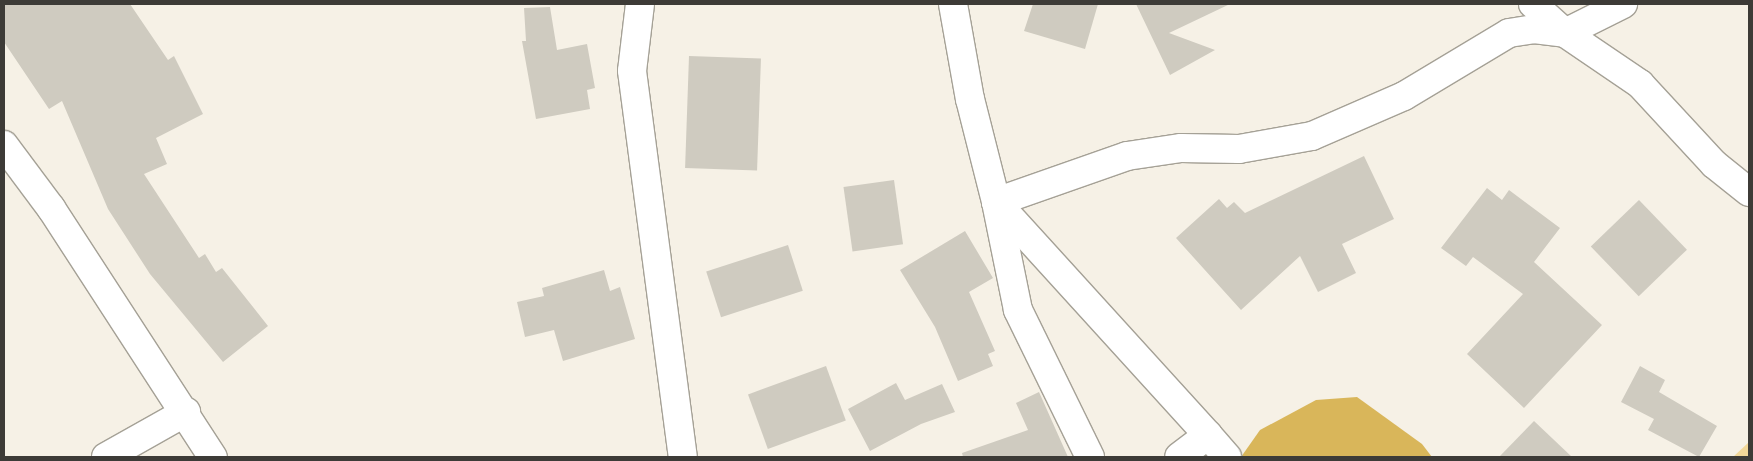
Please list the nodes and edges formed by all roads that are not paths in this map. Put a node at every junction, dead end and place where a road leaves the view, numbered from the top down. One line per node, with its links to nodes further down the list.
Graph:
1 (640, 4): 13 (street)
2 (953, 4): 8 (street)
3 (1533, 4): 5 (street)
4 (1623, 4): 5 (street)
5 (1565, 33): 7 (street); 8 (street)
6 (4, 145): 9 (street)
7 (1749, 192)
8 (996, 202): 10 (street); 14 (street)
9 (186, 412): 11 (street); 12 (street)
10 (1208, 435): 15 (street); 16 (street)
11 (106, 457)
12 (213, 457)
13 (683, 457)
14 (1090, 457)
15 (1179, 457)
16 (1227, 457)

